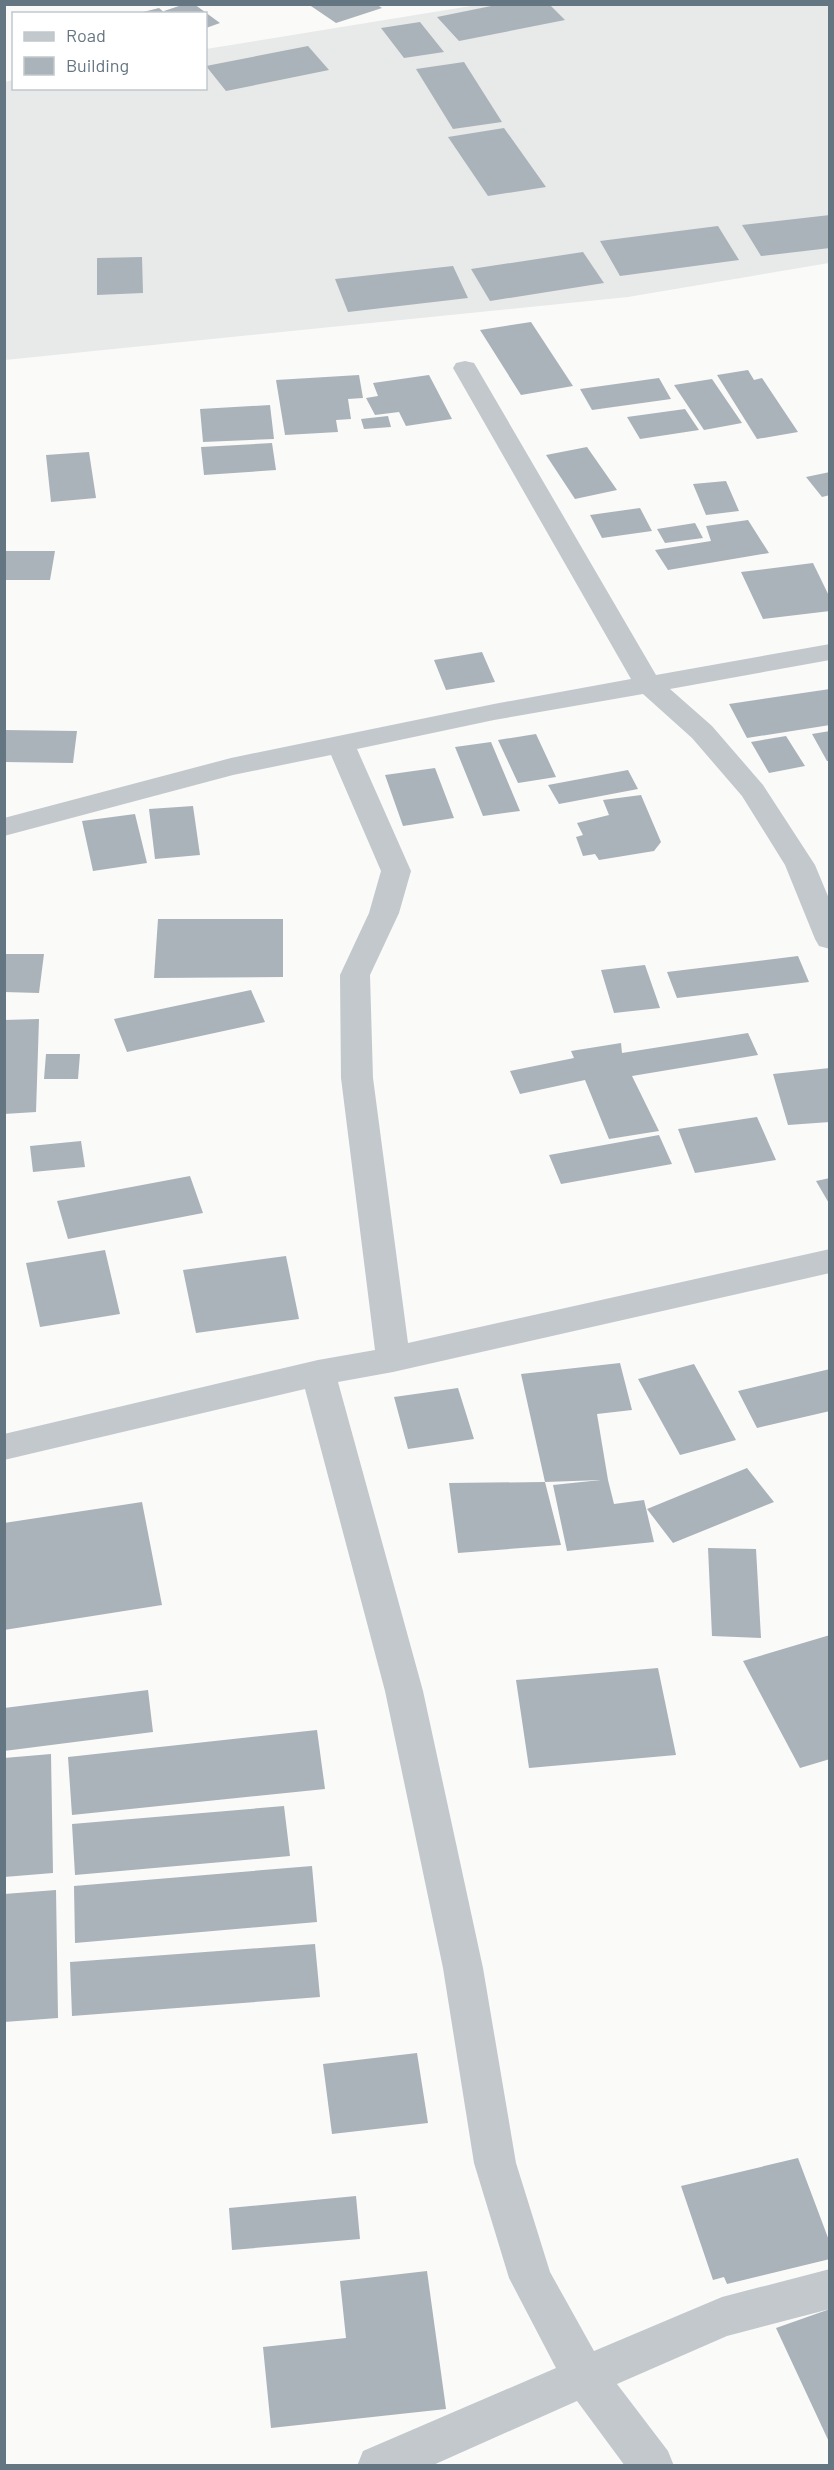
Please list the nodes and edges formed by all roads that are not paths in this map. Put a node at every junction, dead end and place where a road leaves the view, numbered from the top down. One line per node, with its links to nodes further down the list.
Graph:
1 (465, 368): 3 (street)
2 (830, 652): 3 (street)
3 (648, 684): 4 (street); 6 (street)
4 (340, 744): 5 (street); 8 (street)
5 (4, 827)
6 (830, 939)
7 (830, 1261): 8 (street)
8 (393, 1359): 9 (street)
9 (318, 1373): 10 (street); 12 (street)
10 (4, 1447)
11 (830, 2289): 12 (street)
12 (585, 2377): 13 (street); 14 (street)
13 (379, 2466)
14 (652, 2466)

